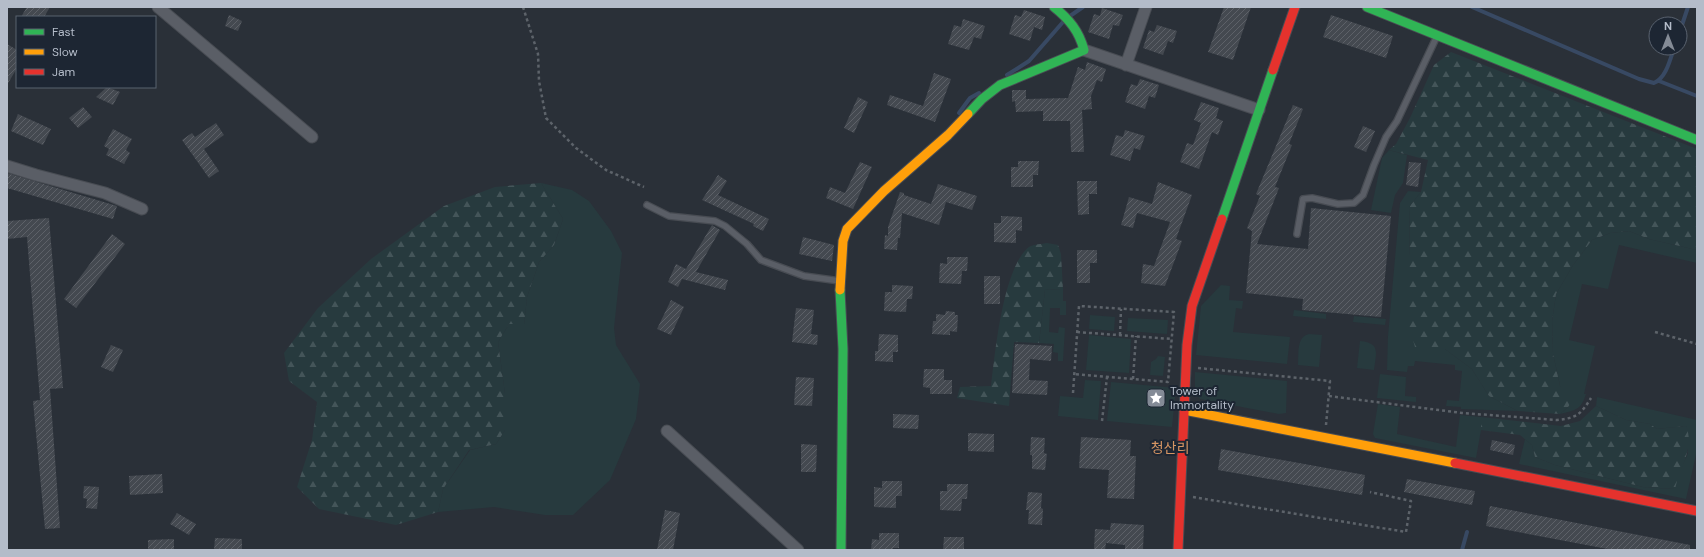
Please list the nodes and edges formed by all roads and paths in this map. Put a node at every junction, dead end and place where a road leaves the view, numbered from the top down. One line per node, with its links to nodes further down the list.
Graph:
1 (158, 7): 11 (street)
2 (523, 7): 14 (path)
3 (1054, 7): 8 (street)
4 (1146, 7): 9 (street)
5 (1295, 7): 10 (street)
6 (1367, 7): 7 (street)
7 (1437, 35): 12 (street); 17 (lane)
8 (1084, 50): 9 (street); 18 (street)
9 (1126, 65): 10 (street)
10 (1259, 110): 26 (street)
11 (312, 137)
12 (1697, 140)
13 (7, 166): 16 (street)
14 (644, 187)
15 (647, 206): 18 (lane)
16 (142, 209)
17 (1297, 234)
18 (840, 281): 41 (street)
19 (1121, 309): 20 (path); 22 (path); 24 (path)
20 (1077, 332): 22 (path); 27 (path)
21 (1655, 332): 25 (path)
22 (1120, 335): 23 (path)
23 (1136, 336): 24 (path); 29 (path)
24 (1172, 339): 29 (path)
25 (1697, 344)
26 (1186, 367): 31 (path); 33 (street)
27 (1074, 374): 28 (path); 30 (path)
28 (1106, 377): 29 (path); 34 (path)
29 (1133, 379)
30 (1073, 393)
31 (1329, 396): 32 (path); 36 (path)
32 (1592, 398)
33 (1184, 410): 36 (street); 38 (street)
34 (1102, 422)
35 (667, 431): 40 (street)
36 (1324, 437): 39 (street)
37 (1370, 492): 38 (path)
38 (1180, 495): 42 (street)
39 (1697, 511)
40 (798, 550)
41 (841, 550)
42 (1178, 550)

